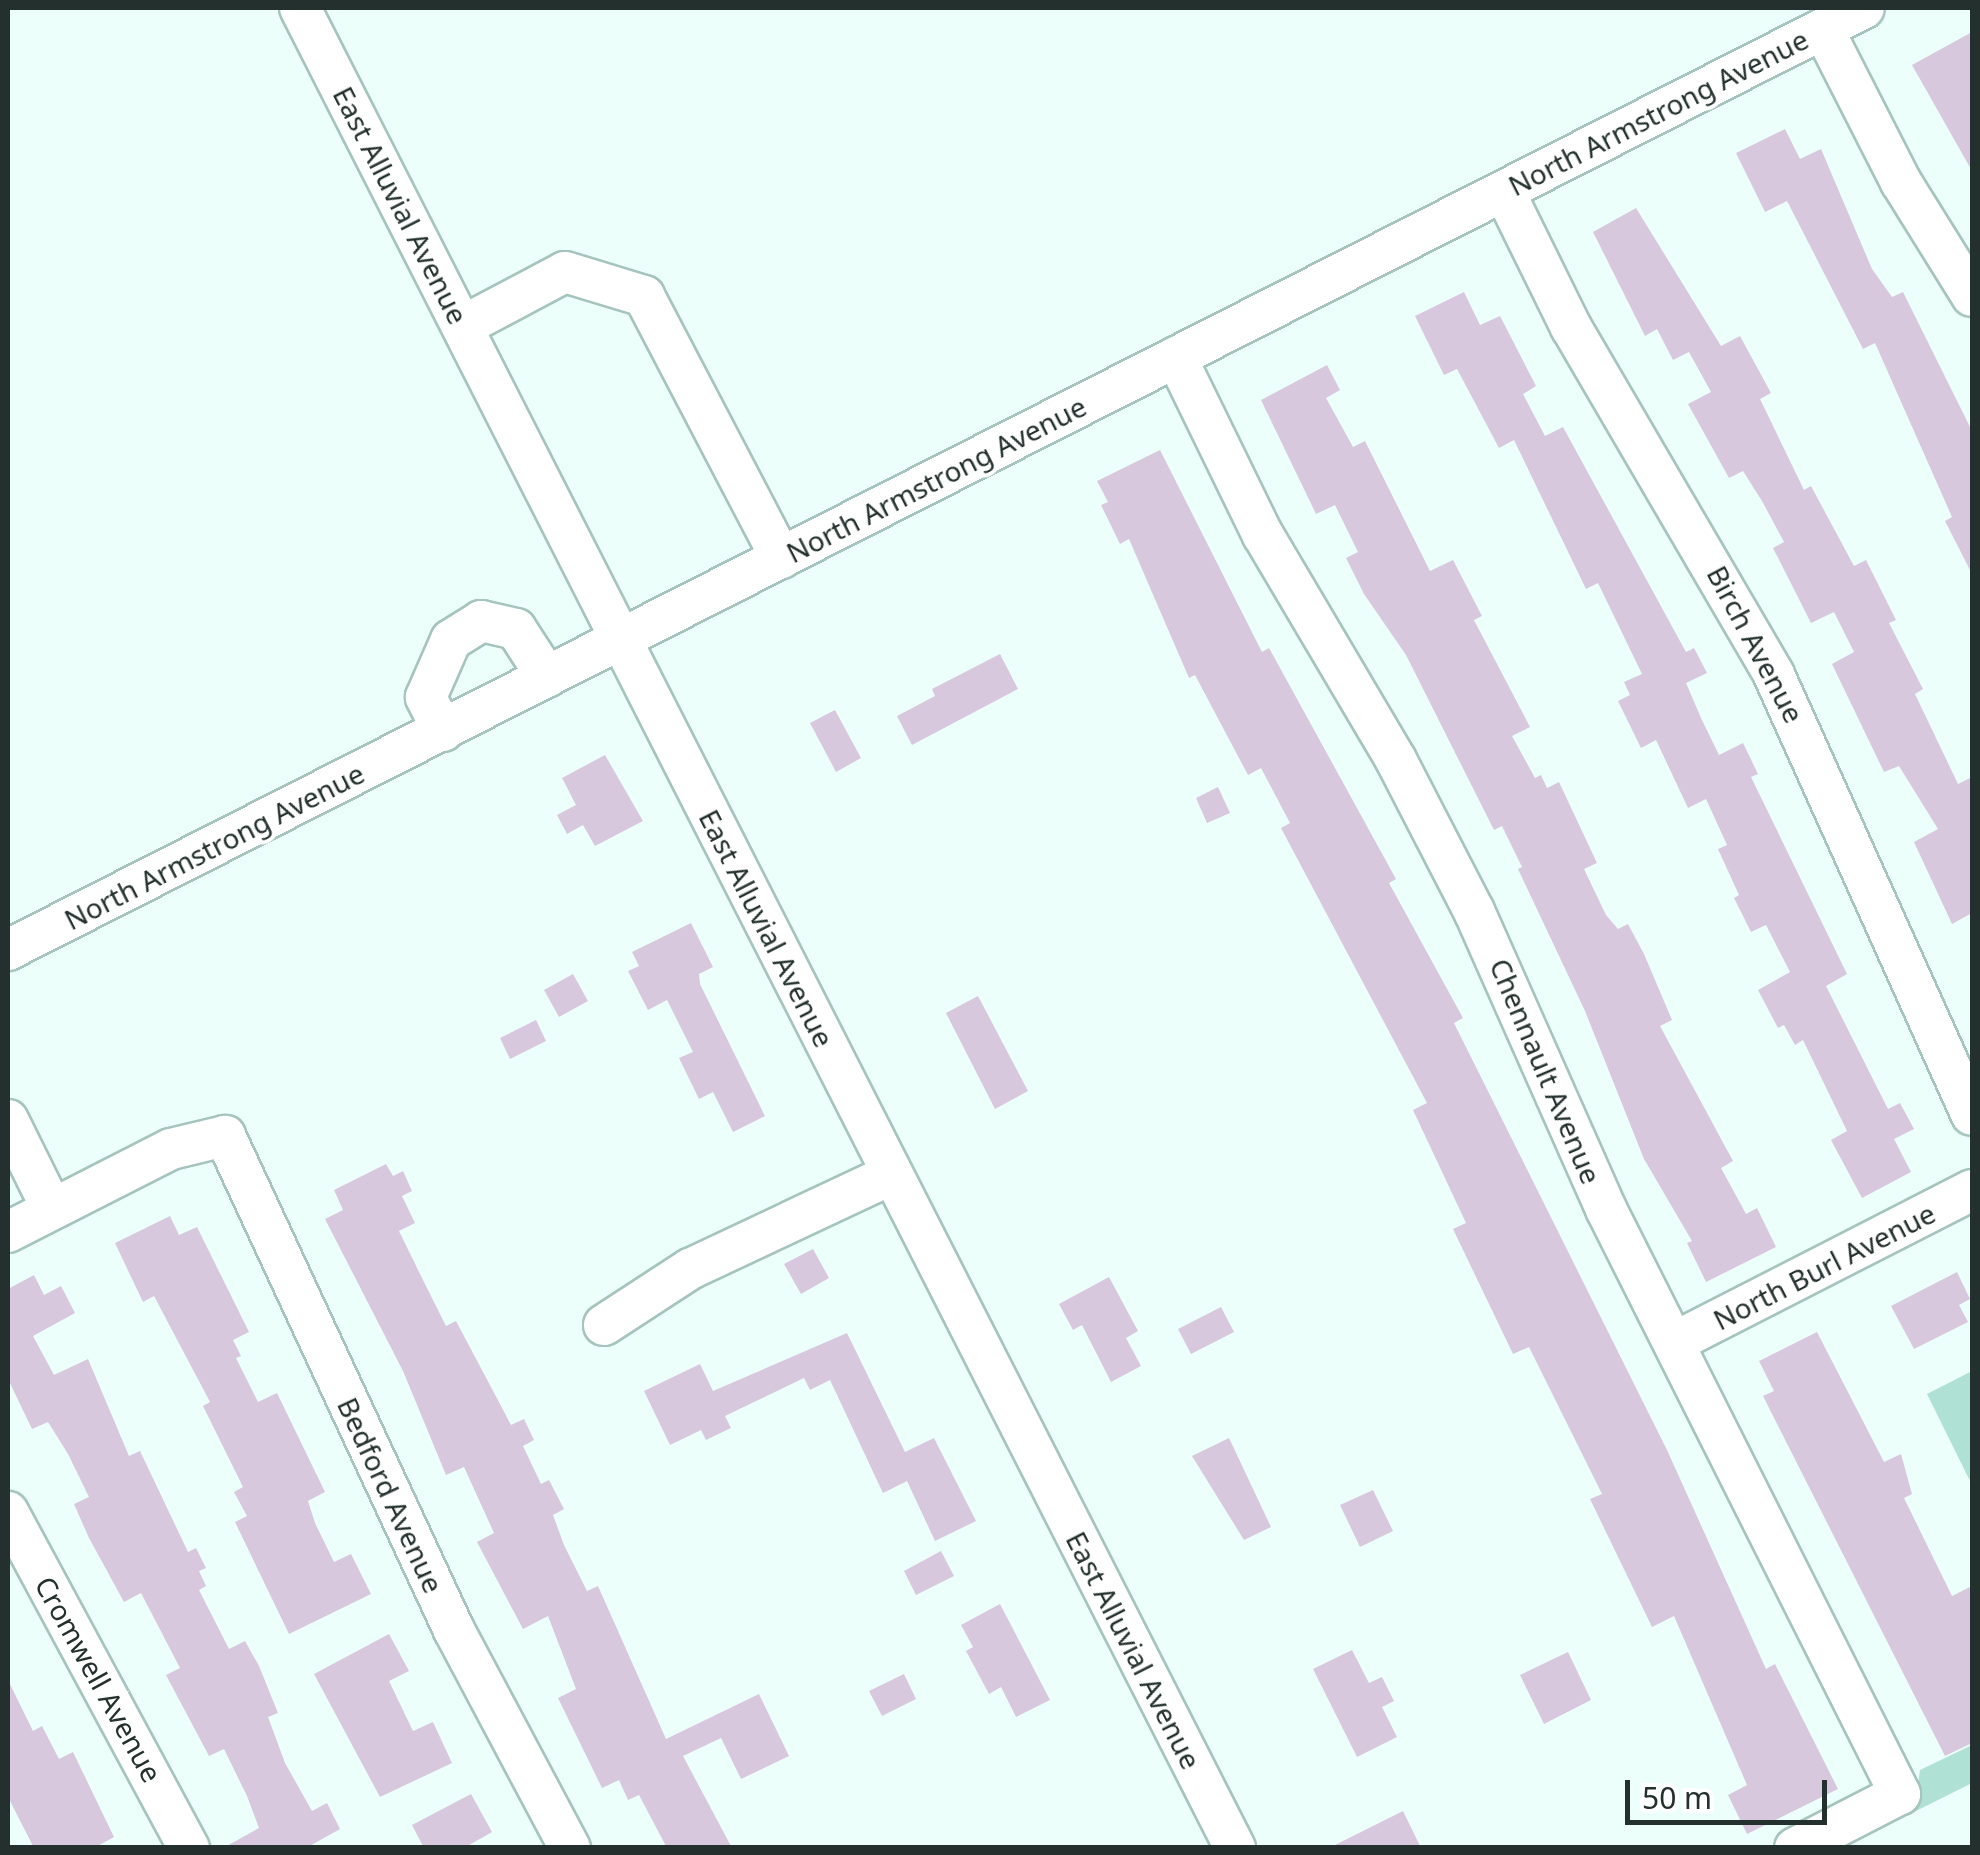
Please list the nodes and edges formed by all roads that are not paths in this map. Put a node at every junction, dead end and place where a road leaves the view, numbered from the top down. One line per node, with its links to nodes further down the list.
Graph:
1 (300, 8): 6 (street, East Alluvial Avenue)
2 (1864, 8): 3 (street, North Armstrong Avenue)
3 (1823, 28): 4 (street, North Armstrong Avenue); 5 (street)
4 (1504, 191): 7 (street, North Armstrong Avenue); 13 (street, Birch Avenue)
5 (1972, 296)
6 (463, 326): 8 (street); 9 (street, East Alluvial Avenue)
7 (1176, 357): 8 (street, North Armstrong Avenue); 20 (street, Chennault Avenue)
8 (781, 558): 9 (street, North Armstrong Avenue)
9 (621, 639): 10 (street, North Armstrong Avenue); 15 (street, East Alluvial Avenue)
10 (547, 676): 11 (street, North Armstrong Avenue); 11 (street)
11 (442, 731): 12 (street, North Armstrong Avenue)
12 (8, 950)
13 (1972, 1115)
14 (8, 1120): 17 (street)
15 (892, 1174): 19 (street); 24 (street, East Alluvial Avenue)
16 (1972, 1190): 20 (street, North Burl Avenue)
17 (52, 1209): 18 (street); 23 (street, Bedford Avenue)
18 (8, 1232)
19 (604, 1325)
20 (1675, 1342): 25 (street, Chennault Avenue)
21 (8, 1512): 22 (street, Cromwell Avenue)
22 (189, 1848)
23 (570, 1848)
24 (1235, 1848)
25 (1796, 1848)

